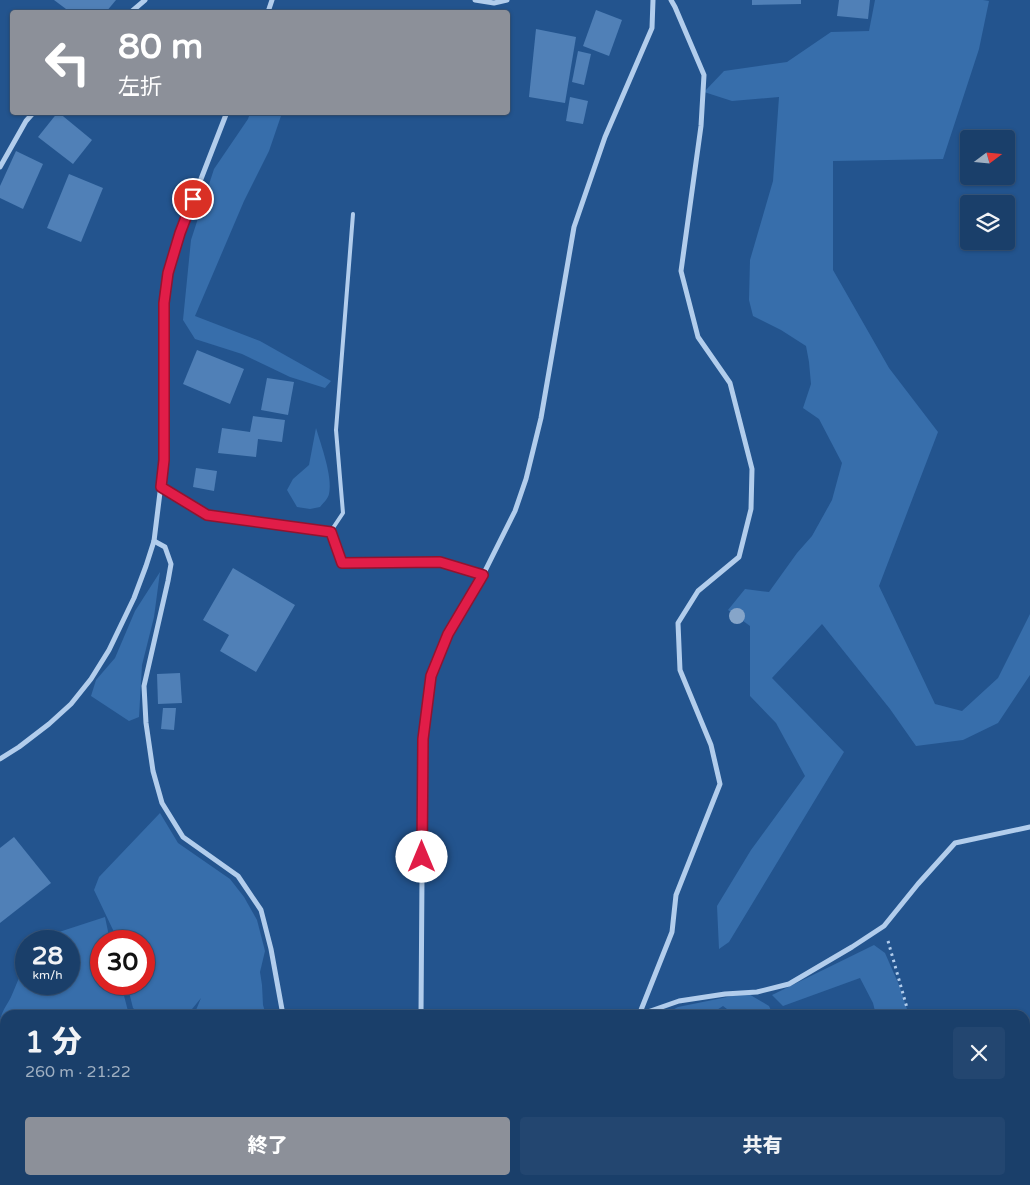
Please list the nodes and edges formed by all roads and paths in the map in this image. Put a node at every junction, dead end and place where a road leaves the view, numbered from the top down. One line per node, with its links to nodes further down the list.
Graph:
1 (145, 0): 6 (street)
2 (475, 0): 3 (street)
3 (508, 0)
4 (653, 0): 14 (street)
5 (671, 0): 20 (street)
6 (133, 10)
7 (31, 115): 9 (street)
8 (226, 115): 11 (street)
9 (0, 168)
10 (353, 214): 12 (lane)
11 (161, 487): 12 (lane); 13 (street)
12 (331, 532): 14 (lane)
13 (154, 541): 15 (street); 18 (street)
14 (483, 575): 19 (street)
15 (0, 760)
16 (1030, 827): 17 (street)
17 (884, 926): 21 (street); 22 (path)
18 (282, 1010)
19 (421, 1010)
20 (641, 1010)
21 (653, 1010)
22 (908, 1010)

